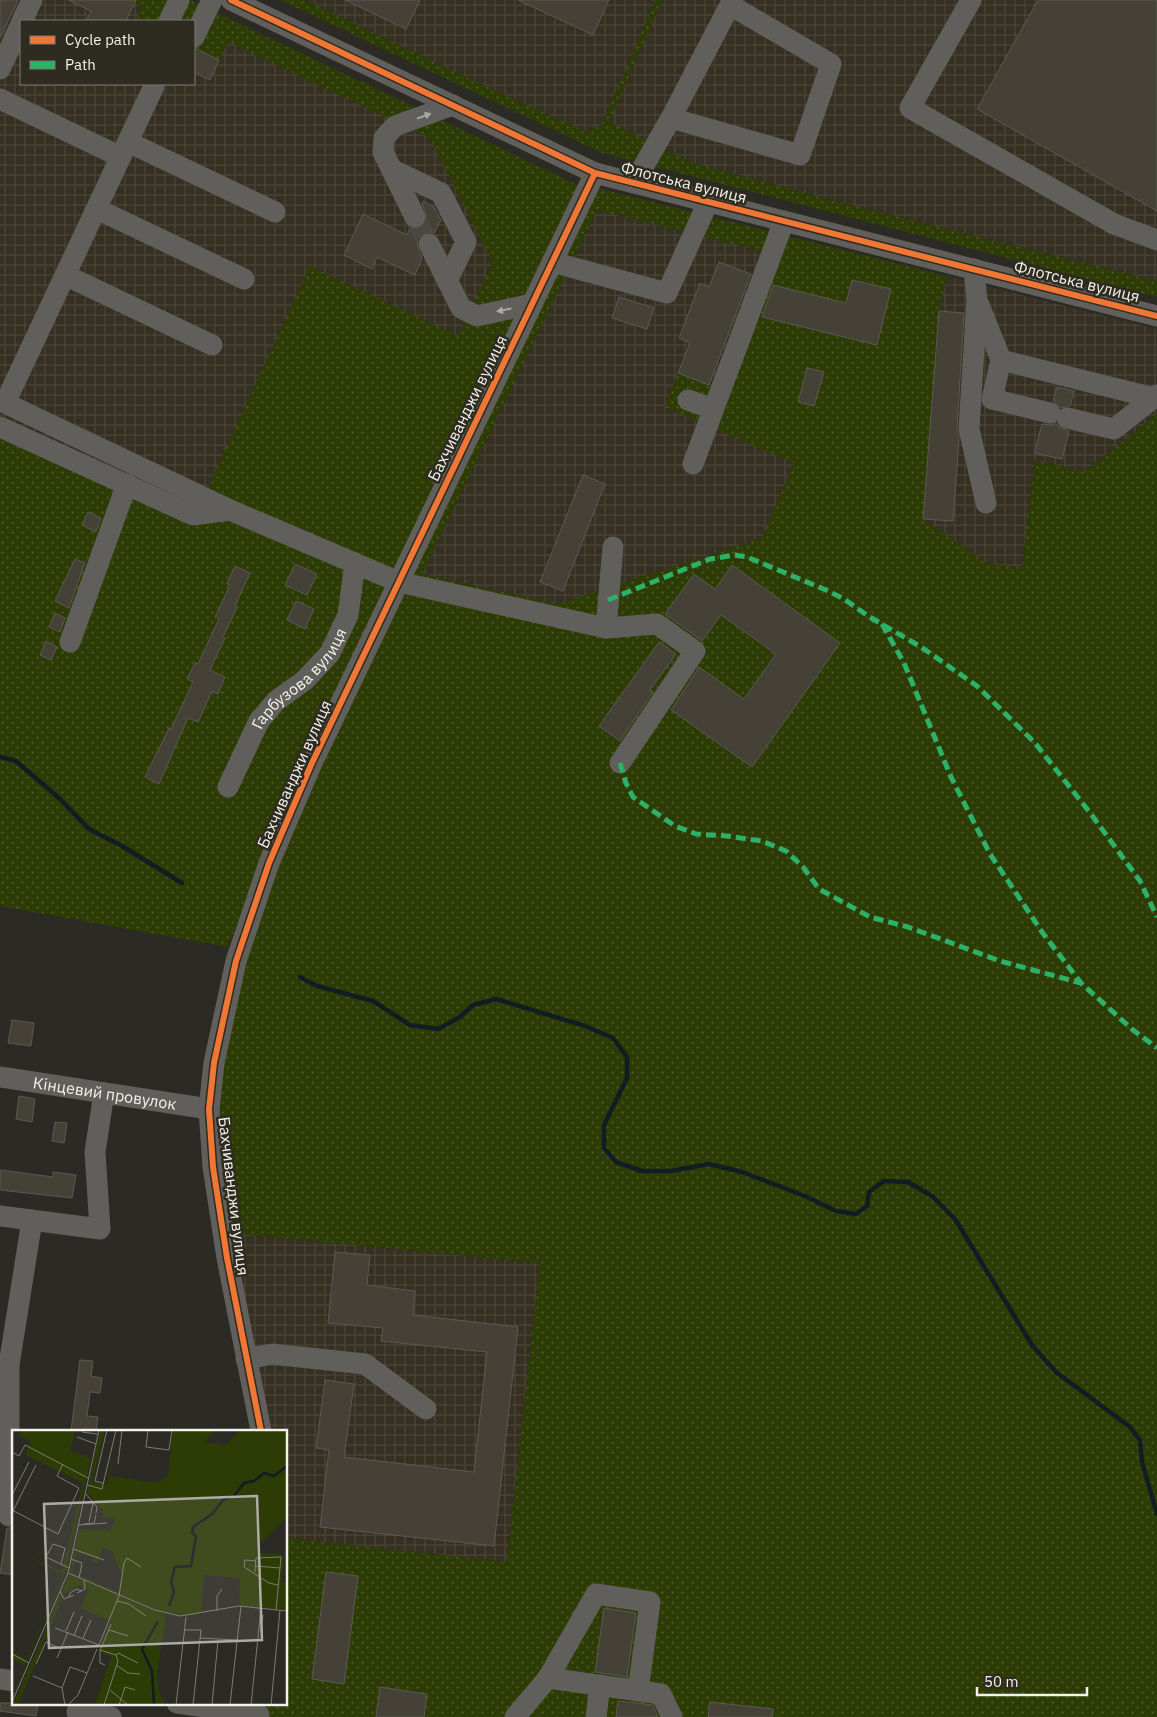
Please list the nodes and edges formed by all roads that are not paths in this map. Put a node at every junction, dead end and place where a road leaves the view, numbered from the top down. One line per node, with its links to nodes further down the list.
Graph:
1 (32, 0): 7 (street)
2 (179, 0): 8 (street)
3 (212, 0): 10 (street)
4 (231, 0): 6 (street, Флотська вулиця)
5 (971, 0): 25 (street)
6 (263, 7): 14 (street, Флотська вулиця)
7 (23, 20)
8 (169, 20)
9 (20, 26): 11 (street)
10 (195, 35)
11 (0, 69)
12 (157, 85): 16 (street)
13 (0, 100): 16 (street)
14 (453, 106): 17 (street, one-way to 14); 18 (street, Флотська вулиця)
15 (671, 118): 15 (street); 19 (street)
16 (125, 150): 21 (street); 22 (street)
17 (391, 169): 23 (street); 31 (street)
18 (595, 173): 19 (street, Флотська вулиця); 27 (street, Бахчиванджи вулиця)
19 (634, 183): 20 (street, Флотська вулиця)
20 (708, 202): 24 (street, Флотська вулиця); 27 (street)
21 (97, 209): 29 (street); 30 (street)
22 (275, 212)
23 (415, 217)
24 (784, 221): 28 (street, Флотська вулиця); 39 (street)
25 (1157, 240)
26 (429, 244): 31 (street)
27 (552, 262): 33 (street, Бахчиванджи вулиця)
28 (974, 269): 32 (street); 34 (street, Флотська вулиця)
29 (65, 275): 35 (street); 44 (street)
30 (244, 279)
31 (447, 281): 33 (street, one-way to 31)
32 (977, 300): 36 (street); 43 (street)
33 (532, 304): 47 (street, Бахчиванджи вулиця)
34 (1157, 316)
35 (212, 345)
36 (1001, 360): 37 (street); 37 (street)
37 (1155, 397)
38 (688, 400): 39 (street)
39 (713, 409): 41 (street)
40 (0, 427): 42 (street)
41 (692, 464)
42 (127, 484): 44 (street); 49 (street)
43 (986, 502)
44 (230, 510): 46 (street)
45 (613, 547): 48 (street)
46 (355, 563): 47 (street); 51 (street, Гарбузова вулиця)
47 (398, 582): 48 (street); 54 (street, Бахчиванджи вулиця)
48 (606, 628): 50 (street)
49 (70, 642)
50 (620, 763)
51 (228, 787)
52 (0, 1077): 53 (street, Кінцевий провулок)
53 (104, 1093): 54 (street, Кінцевий провулок); 56 (street)
54 (209, 1109): 57 (street, Бахчиванджи вулиця)
55 (0, 1216): 56 (street)
56 (32, 1220): 58 (street)
57 (246, 1359): 59 (street); 60 (street, Бахчиванджи вулиця)
58 (5, 1365): 61 (street)
59 (426, 1409)
60 (261, 1430)
61 (8, 1516)
62 (548, 1678): 63 (street); 64 (street); 70 (street)
63 (600, 1686): 64 (street); 71 (street)
64 (638, 1691): 72 (street)
65 (115, 1704): 69 (street)
66 (186, 1704): 68 (street)
67 (76, 1712): 69 (street)
68 (259, 1712)
69 (112, 1717)
70 (515, 1717)
71 (596, 1717)
72 (672, 1717)

